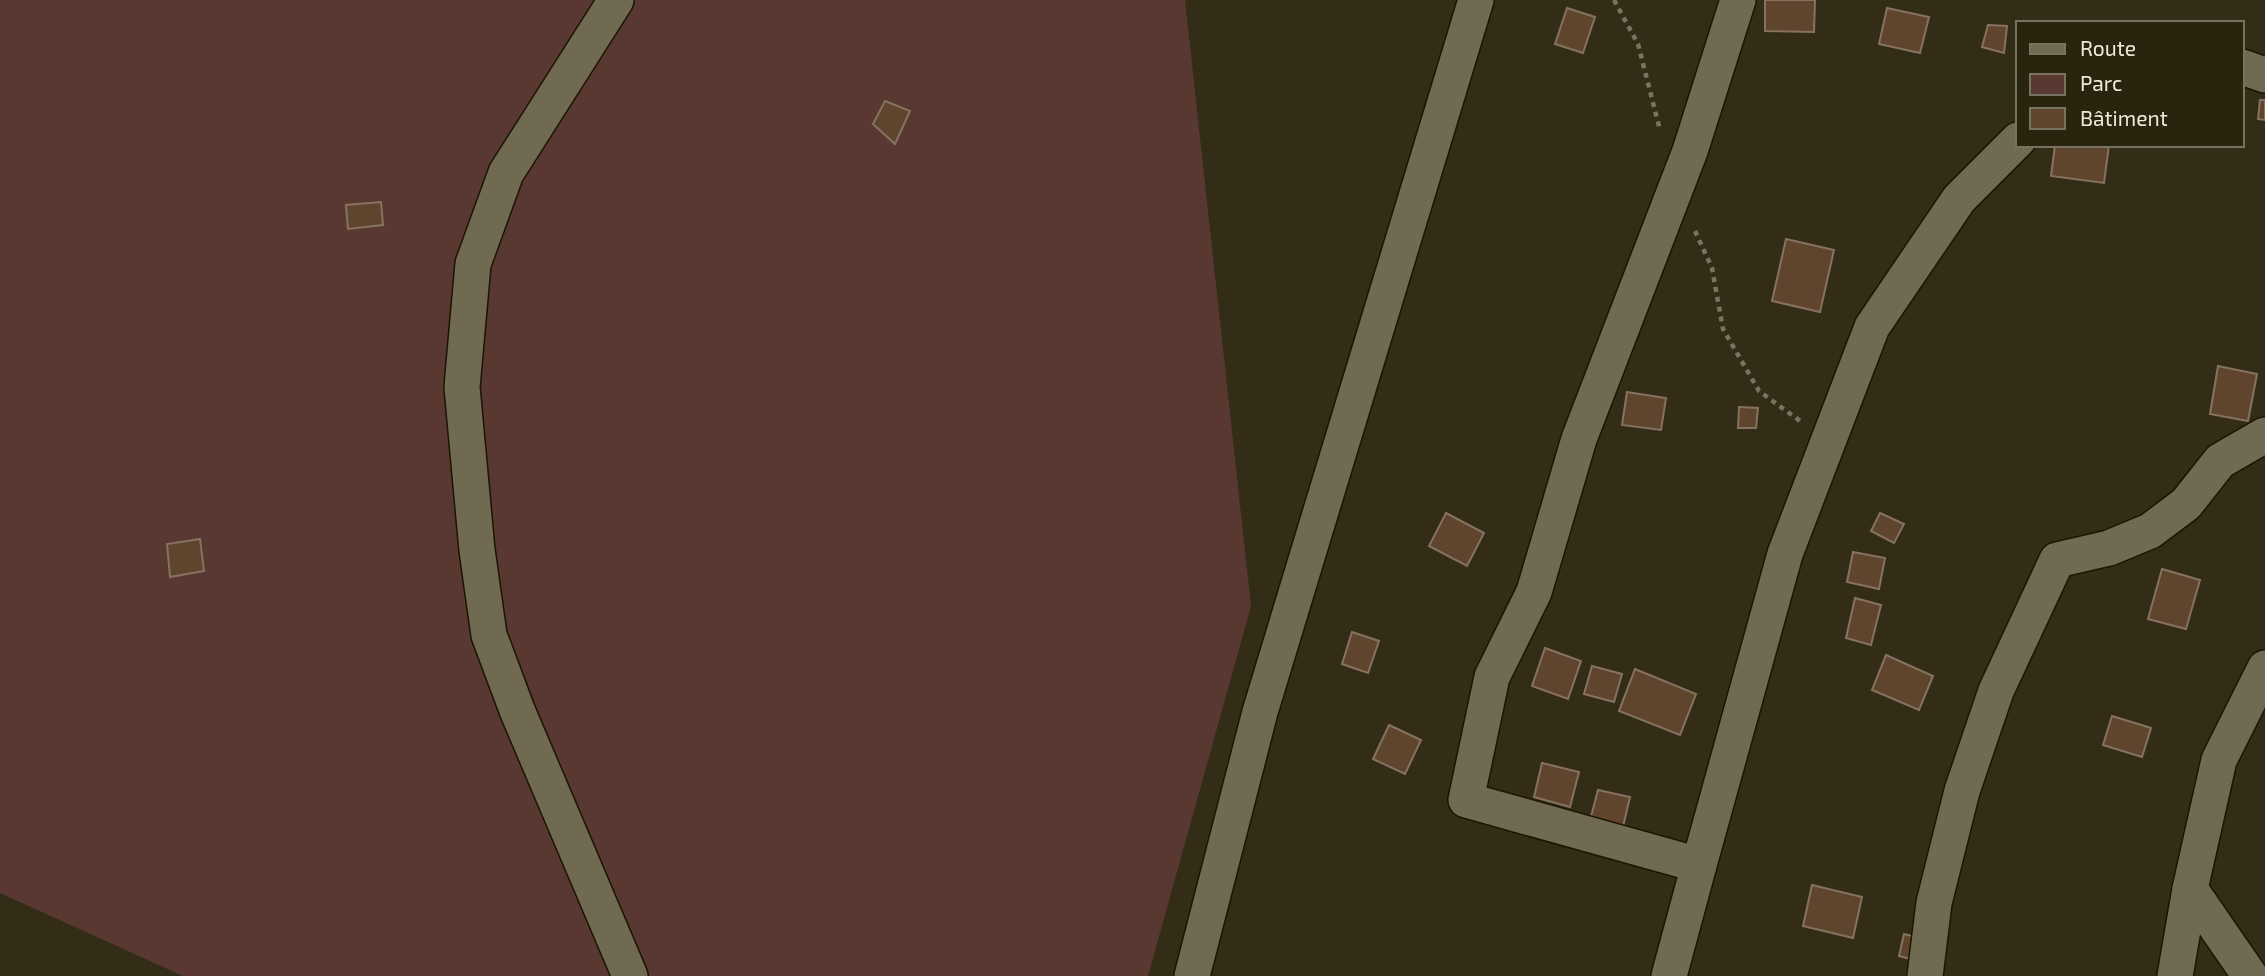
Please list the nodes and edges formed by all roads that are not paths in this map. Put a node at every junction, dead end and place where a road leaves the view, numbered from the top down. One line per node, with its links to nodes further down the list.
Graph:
1 (616, 0): 11 (street)
2 (1476, 0): 12 (street)
3 (1738, 0): 9 (street)
4 (2244, 68): 5 (street)
5 (2265, 75)
6 (2016, 142): 9 (street)
7 (2265, 435): 14 (street)
8 (2265, 668): 10 (street)
9 (1699, 865): 13 (street)
10 (2190, 889): 15 (street); 16 (street)
11 (630, 976)
12 (1192, 976)
13 (1669, 976)
14 (1925, 976)
15 (2175, 976)
16 (2250, 976)

